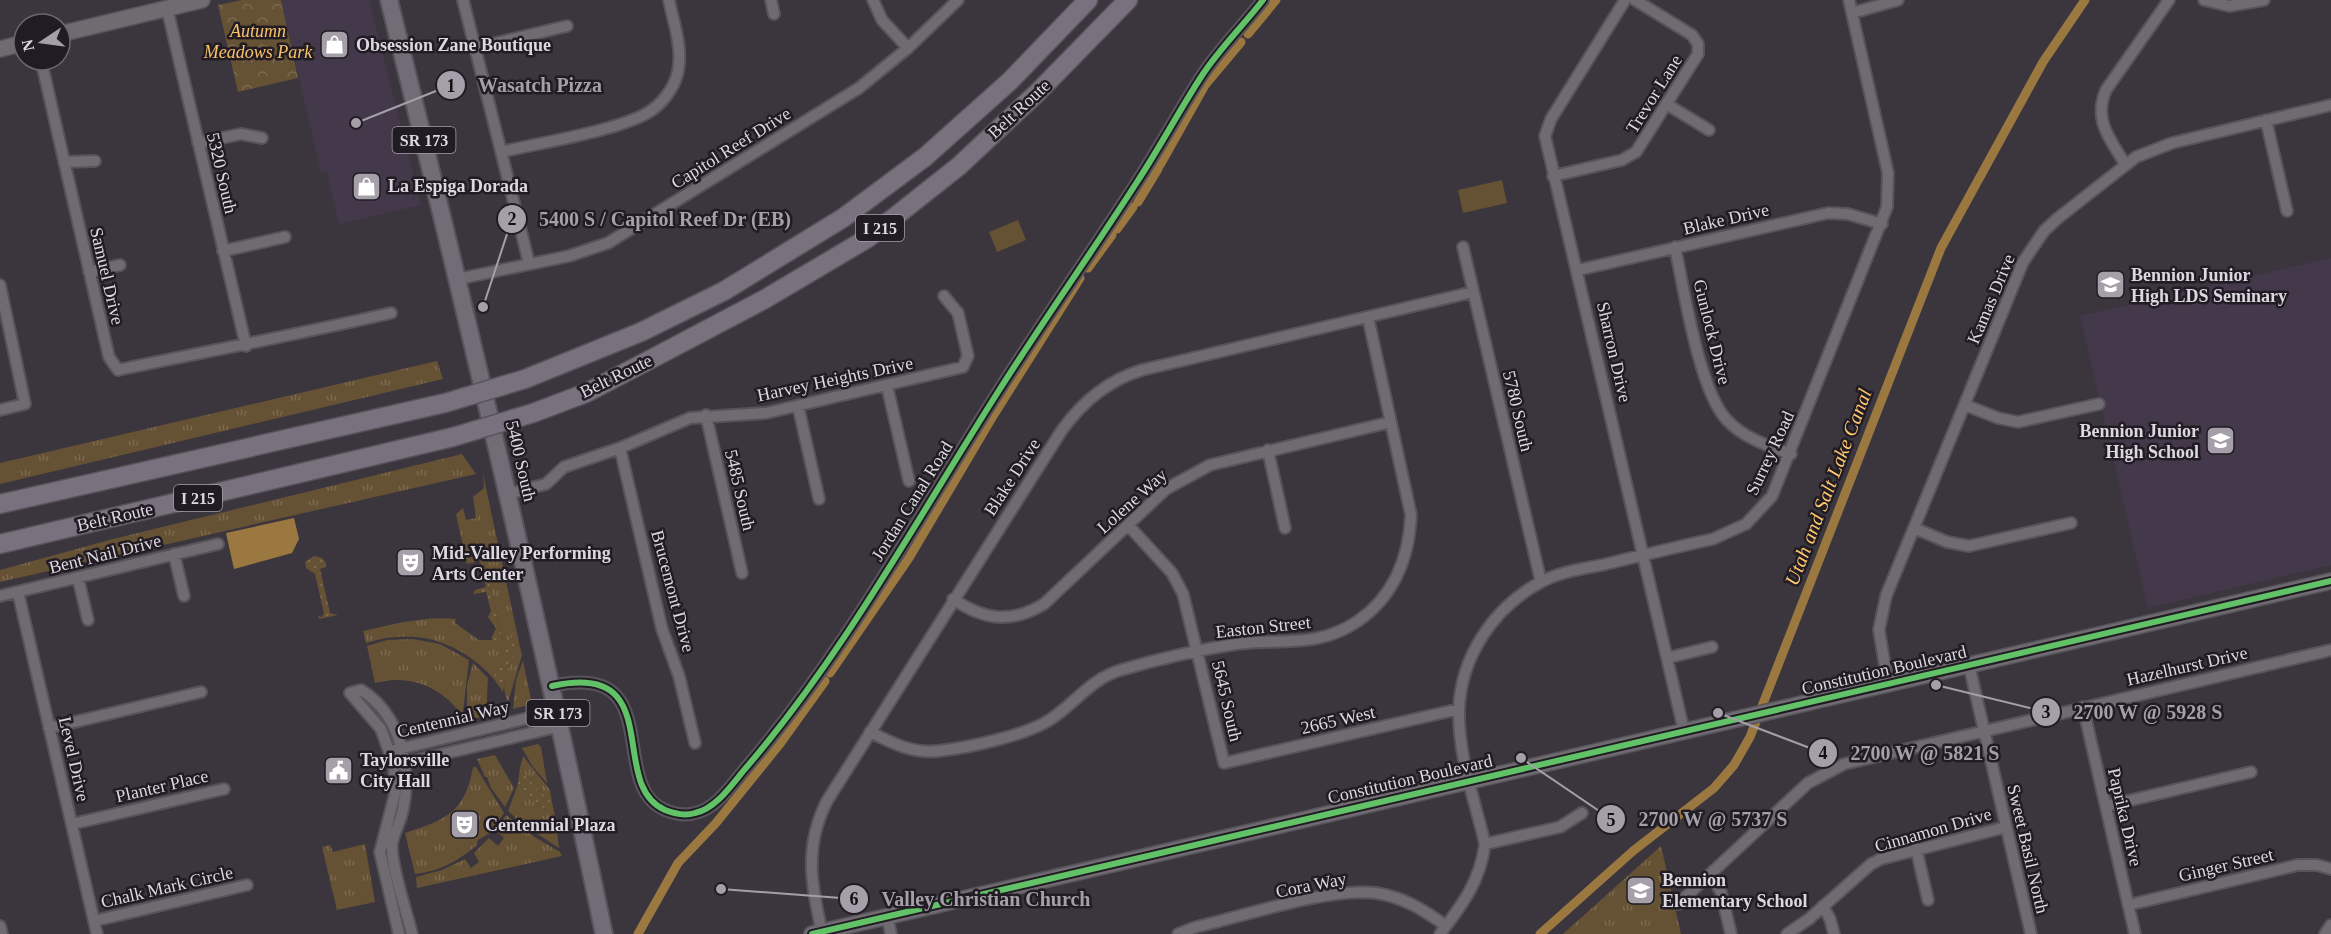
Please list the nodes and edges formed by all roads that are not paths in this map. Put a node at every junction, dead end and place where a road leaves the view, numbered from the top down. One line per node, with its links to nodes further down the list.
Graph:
1 (202, 0): 18 (main road)
2 (389, 0): 47 (main road, 5400 South / SR 173)
3 (462, 0): 23 (street)
4 (669, 0): 32 (street)
5 (771, 0): 20 (street)
6 (873, 0): 24 (street)
7 (958, 0): 24 (street, Capitol Reef Drive)
8 (1088, 0): 68 (highway, Belt Route / I 215, bridge)
9 (1128, 0): 73 (highway, Belt Route / I 215, bridge)
10 (1263, 0): 93 (street, Jordan Canal Road)
11 (1625, 0): 36 (street, Sharron Drive)
12 (1635, 0): 26 (street, Trevor Lane)
13 (1849, 0): 19 (street, Surrey Road)
14 (1898, 0): 19 (street)
15 (2169, 0): 35 (street)
16 (2204, 0): 17 (street)
17 (2264, 0)
18 (167, 8): 22 (main road); 31 (street, 5320 South)
19 (1852, 13): 38 (street, Surrey Road)
20 (774, 14)
21 (567, 26): 23 (street)
22 (72, 31)
23 (475, 48): 32 (street)
24 (908, 48): 43 (street, Capitol Reef Drive)
25 (44, 72): 34 (street, Samuel Drive)
26 (1668, 105): 29 (street); 36 (street, Trevor Lane)
27 (2331, 105): 28 (street, Kamas Drive)
28 (2266, 120): 35 (street, Kamas Drive); 37 (street)
29 (1709, 130)
30 (262, 138): 31 (street)
31 (198, 143): 42 (street, 5320 South)
32 (501, 152): 43 (street)
33 (95, 161): 34 (street)
34 (64, 162): 46 (street, Samuel Drive)
35 (2125, 164): 57 (street, Kamas Drive)
36 (1553, 176): 45 (street, Sharron Drive)
37 (2287, 211)
38 (1882, 224): 41 (street, Blake Drive); 64 (street, Surrey Road)
39 (285, 237): 42 (street)
40 (1463, 247): 49 (street, 5780 South)
41 (1675, 248): 45 (street, Blake Drive); 64 (street, Gunlock Drive)
42 (223, 251): 54 (street, 5320 South)
43 (529, 263): 47 (street, Capitol Reef Drive)
44 (120, 265): 46 (street)
45 (1578, 270): 76 (street, Sharron Drive)
46 (89, 272): 54 (street, Samuel Drive)
47 (458, 279): 66 (main road, 5400 South / SR 173)
48 (0, 285): 51 (street)
49 (1473, 292): 53 (street, Blake Drive); 80 (street, 5780 South)
50 (944, 296): 55 (street, Harvey Heights Drive)
51 (2, 305): 59 (street)
52 (391, 313): 54 (street)
53 (1368, 317): 61 (street, Easton Street); 84 (street, Blake Drive)
54 (246, 346)
55 (887, 386): 58 (street, Harvey Heights Drive); 65 (street)
56 (2099, 404): 57 (street)
57 (1965, 405): 72 (street, Kamas Drive)
58 (798, 406): 60 (street, Harvey Heights Drive); 67 (street)
59 (0, 410)
60 (706, 415): 62 (street, Harvey Heights Drive); 77 (street, 5485 South)
61 (1391, 422): 63 (street, Lolene Way); 88 (street, Easton Street)
62 (621, 448): 66 (street, Harvey Heights Drive); 102 (street, Brucemont Drive)
63 (1268, 450): 70 (street, Lolene Way); 71 (street)
64 (1791, 454): 76 (street, Surrey Road)
65 (909, 481)
66 (508, 494): 93 (main road, 5400 South / SR 173)
67 (819, 499)
68 (0, 504)
69 (2071, 523): 72 (street)
70 (1128, 525): 84 (street, Lolene Way); 88 (street, 5645 South)
71 (1285, 528)
72 (1914, 528): 92 (street, Kamas Drive)
73 (0, 544)
74 (218, 544): 75 (street, Bent Nail Drive)
75 (174, 554): 78 (street, Bent Nail Drive); 83 (street)
76 (1644, 555): 80 (street, Surrey Road); 89 (street, Sharron Drive)
77 (742, 573)
78 (78, 578): 81 (street, Bent Nail Drive); 85 (street)
79 (2331, 581): 91 (main road, Constitution Boulevard)
80 (1541, 582): 96 (street, Surrey Road)
81 (18, 592): 82 (street, Bent Nail Drive); 98 (street, Level Drive)
82 (0, 596)
83 (184, 596)
84 (953, 600): 101 (street, Blake Drive)
85 (88, 620)
86 (1712, 647): 89 (street)
87 (2330, 651): 90 (street); 95 (street, Hazelhurst Drive)
88 (1198, 652): 101 (street, Easton Street); 104 (street, 5645 South)
89 (1667, 658): 99 (street, Sharron Drive)
90 (2331, 663)
91 (1970, 665): 92 (main road, Constitution Boulevard); 100 (street, Sweet Basil North)
92 (1888, 684): 99 (main road, Constitution Boulevard)
93 (552, 686): 97 (main road, 5400 South / SR 173)
94 (201, 692): 98 (street)
95 (2083, 707): 100 (street, Hazelhurst Drive); 109 (street, Paprika Drive)
96 (1459, 709): 104 (street, 2665 West); 107 (street, Surrey Road)
97 (559, 718): 103 (street, Centennial Way); 105 (street, Centennial Way); 132 (main road, 5400 South / SR 173)
98 (49, 728): 111 (street, Level Drive)
99 (1684, 731): 107 (main road, Constitution Boulevard)
100 (1984, 731): 112 (street, Sweet Basil North); 116 (street, Hazelhurst Drive)
101 (870, 732): 127 (street, Blake Drive)
102 (695, 743)
103 (396, 750): 103 (street); 105 (street)
104 (1224, 763)
105 (400, 764): 130 (street); 131 (street)
106 (2252, 772): 109 (street)
107 (1470, 780): 113 (street, Surrey Road); 122 (main road, Constitution Boulevard)
108 (224, 789): 111 (street, Planter Place)
109 (2106, 806): 120 (street, Paprika Drive)
110 (1582, 813): 113 (street)
111 (72, 824): 123 (street, Level Drive)
112 (2006, 827): 114 (street, Cinnamon Drive); 138 (street, Sweet Basil North)
113 (1485, 844): 126 (street)
114 (1916, 848): 118 (street); 121 (street, Cinnamon Drive)
115 (2331, 869): 120 (street, Ginger Street)
116 (1711, 874): 119 (street, Hazelhurst Drive); 135 (street)
117 (247, 885): 123 (street, Chalk Mark Circle)
118 (1928, 900)
119 (1678, 904)
120 (2128, 904): 139 (street, Paprika Drive)
121 (1823, 906): 136 (street, Cinnamon Drive); 137 (street)
122 (887, 916): 127 (main road, Constitution Boulevard); 133 (street)
123 (94, 921): 129 (street, Level Drive)
124 (2331, 925): 140 (street)
125 (0, 926): 128 (street)
126 (1443, 930): 134 (street, Cora Way)
127 (817, 933)
128 (2, 934)
129 (98, 934)
130 (399, 934)
131 (412, 934)
132 (604, 934)
133 (891, 934)
134 (1178, 934)
135 (1731, 934)
136 (1787, 934)
137 (1834, 934)
138 (2031, 934)
139 (2135, 934)
140 (2325, 934)

